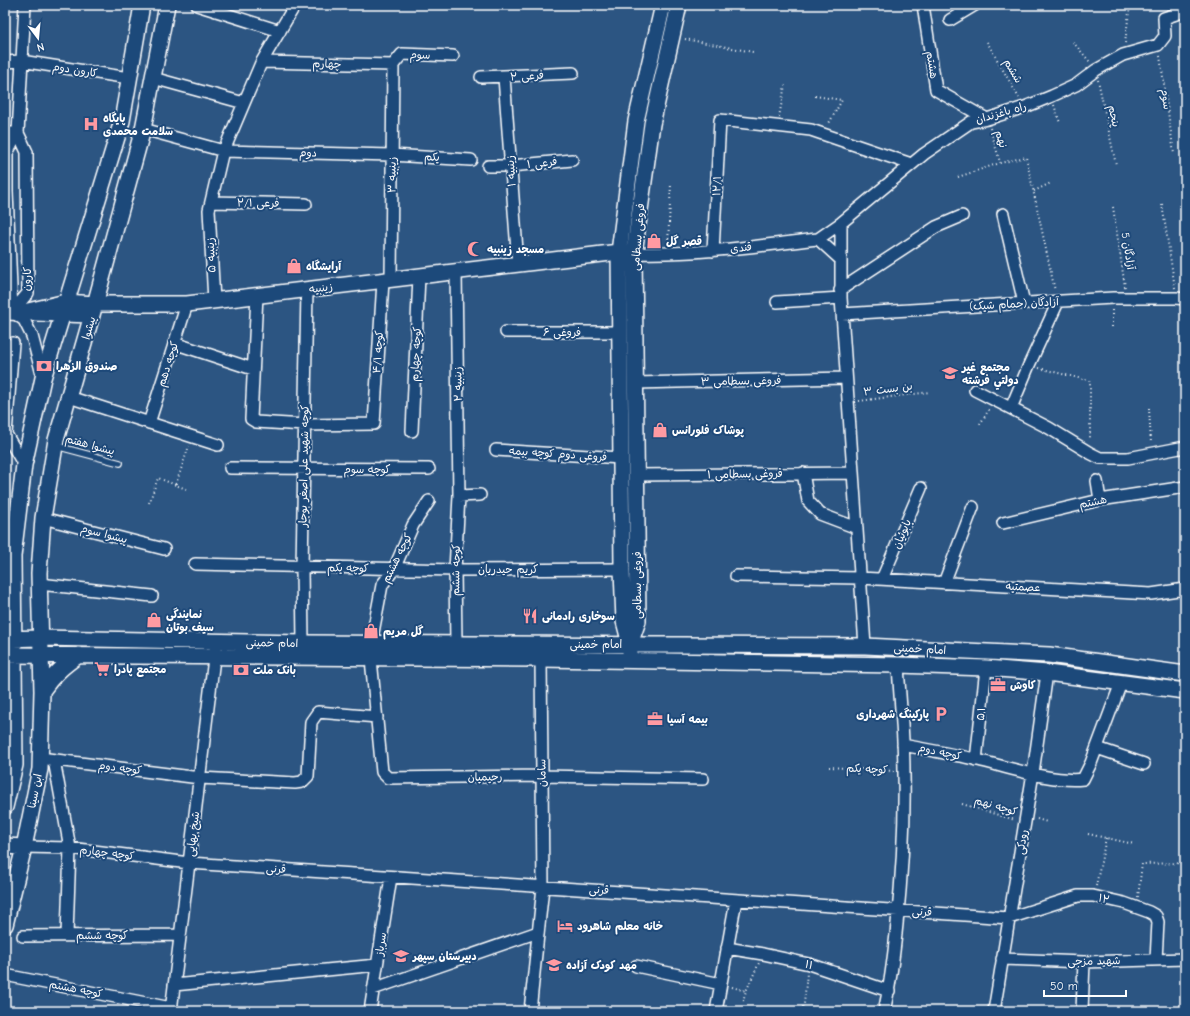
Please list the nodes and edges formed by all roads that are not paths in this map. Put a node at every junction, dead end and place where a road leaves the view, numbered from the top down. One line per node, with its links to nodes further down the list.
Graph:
1 (25, 5): 14 (street, کارون)
2 (142, 5): 21 (main road)
3 (167, 5): 22 (main road, پیشوا)
4 (197, 5): 12 (street)
5 (295, 5): 12 (street, زینبیه ۵)
6 (663, 5): 44 (main road, فروغی بسطامی)
7 (679, 5): 45 (main road, فروغی بسطامی)
8 (923, 5): 24 (street, هشتم)
9 (975, 5): 11 (street)
10 (1185, 11): 24 (street, راه باغزندان)
11 (950, 20)
12 (280, 30): 16 (street, زینبیه ۵)
13 (453, 56): 17 (street, سوم)
14 (21, 61): 15 (street, کارون دوم); 21 (street, کارون دوم); 27 (street, کارون)
15 (5, 62)
16 (262, 62): 17 (street, چهارم); 23 (street, زینبیه ۵)
17 (393, 68): 29 (street, زینبیه ۳)
18 (573, 73): 20 (street, فرعی ۲)
19 (481, 77): 20 (street, فرعی ۲)
20 (504, 77): 34 (street, زینبیه ۱)
21 (129, 78): 60 (main road)
22 (153, 78): 23 (street); 25 (main road, پیشوا)
23 (244, 103): 28 (street, زینبیه ۵)
24 (987, 119): 32 (street, راه باغزندان)
25 (143, 129): 28 (street); 61 (main road, پیشوا)
26 (5, 133): 27 (street)
27 (18, 133): 35 (street, کارون); 62 (street, کارون)
28 (224, 151): 29 (street, دوم); 37 (street, زینبیه ۵)
29 (392, 155): 30 (street, یکم); 50 (street, زینبیه ۳)
30 (471, 160)
31 (572, 160): 34 (street, فرعی ۱)
32 (911, 164): 40 (street, راه باغزندان); 43 (street, ۱۲/۱)
33 (488, 166): 34 (street, فرعی ۱)
34 (511, 166): 47 (street, زینبیه ۱)
35 (6, 191): 42 (street, کارون)
36 (306, 204): 37 (street, فرعی ۲/۱)
37 (210, 206): 55 (street, زینبیه ۵)
38 (1003, 214): 58 (street)
39 (962, 216): 52 (street)
40 (840, 223): 41 (street, راه باغزندان); 46 (street)
41 (818, 239): 43 (street, قندی); 46 (street)
42 (7, 241): 62 (street, کارون)
43 (713, 251): 45 (street, قندی)
44 (619, 252): 45 (main road, زینبیه); 47 (main road, زینبیه); 65 (main road, فروغی بسطامی)
45 (634, 253): 71 (main road, فروغی بسطامی)
46 (840, 259): 52 (street)
47 (518, 264): 48 (main road, زینبیه)
48 (456, 272): 49 (main road, زینبیه); 96 (street, زینبیه ۲)
49 (419, 276): 50 (main road, زینبیه); 77 (street, کوچه چهارم)
50 (387, 280): 51 (main road, زینبیه); 76 (street, کوچه ۴/۱)
51 (307, 290): 53 (main road, زینبیه); 76 (street, کوچه شهید علی اصغر بوجار)
52 (841, 294): 56 (street); 63 (street)
53 (258, 296): 55 (main road, زینبیه); 68 (street)
54 (1180, 298): 57 (street, آزادگان (حمام شیک))
55 (214, 301): 59 (main road, زینبیه)
56 (777, 302)
57 (1058, 302): 58 (street, آزادگان (حمام شیک)); 74 (street)
58 (1024, 303): 63 (street, آزادگان (حمام شیک))
59 (187, 304): 61 (main road, زینبیه); 67 (street, کوچه دهم)
60 (64, 308): 61 (main road, زینبیه); 62 (main road, زینبیه); 69 (main road)
61 (94, 310): 73 (main road, پیشوا)
62 (14, 312): 69 (street)
63 (842, 314): 70 (street)
64 (506, 332): 65 (street, فروغی ۶)
65 (619, 332): 83 (main road, فروغی بسطامی)
66 (13, 343): 78 (street)
67 (174, 343): 68 (street); 75 (street, کوچه دهم)
68 (253, 369): 76 (street)
69 (43, 378): 85 (main road)
70 (846, 378): 71 (street, فروغی بسطامی ۳); 89 (street)
71 (636, 383): 91 (main road, فروغی بسطامی)
72 (975, 390): 74 (street)
73 (69, 398): 75 (street); 80 (main road, پیشوا)
74 (1011, 408): 81 (street)
75 (149, 423): 79 (street)
76 (305, 425): 87 (street, کوچه شهید علی اصغر بوجار)
77 (412, 431)
78 (5, 434): 85 (street)
79 (218, 445)
80 (55, 446): 84 (lane, پیشوا هفتم); 100 (main road, پیشوا)
81 (1185, 447)
82 (496, 450): 83 (street, فروغی دوم کوچه بیمه)
83 (621, 458): 108 (main road, فروغی بسطامی)
84 (120, 463)
85 (24, 465): 104 (main road)
86 (230, 468): 87 (street)
87 (304, 468): 88 (street, کوچه سوم); 106 (street, کوچه شهید علی اصغر بوجار)
88 (429, 469)
89 (853, 473): 90 (street, فروغی بسطامی ۱); 102 (street)
90 (803, 474): 91 (street, فروغی بسطامی ۱); 102 (street)
91 (637, 475): 126 (main road, فروغی بسطامی)
92 (1097, 481): 97 (street)
93 (1185, 487): 97 (street, هشتم)
94 (921, 488): 112 (street, بابوئیان)
95 (480, 495): 96 (street)
96 (459, 496): 109 (street, کوچه ششم)
97 (1100, 500): 101 (street, هشتم)
98 (430, 501): 107 (street, کوچه هشتم)
99 (973, 507): 113 (street)
100 (43, 518): 103 (street, پیشوا سوم); 114 (main road, پیشوا)
101 (1003, 523)
102 (857, 528): 111 (street)
103 (164, 549)
104 (9, 556): 118 (main road)
105 (195, 564): 106 (street)
106 (302, 567): 107 (street, کوچه یکم); 123 (street, کوچه شهید علی اصغر بوجار)
107 (394, 569): 109 (street, کریم حیدریان); 124 (street, کوچه هشتم)
108 (622, 569): 109 (street, کریم حیدریان); 126 (main road, فروغی بسطامی)
109 (455, 570): 125 (street, کوچه ششم)
110 (736, 576): 111 (street, عصمتیه)
111 (860, 578): 112 (street, عصمتیه); 127 (street)
112 (882, 579): 113 (street, عصمتیه)
113 (944, 583): 115 (street, عصمتیه)
114 (39, 584): 116 (street); 117 (main road, پیشوا)
115 (1185, 589)
116 (152, 596)
117 (40, 607): 120 (main road, پیشوا); 121 (main road)
118 (13, 609): 119 (main road); 122 (main road)
119 (5, 623)
120 (40, 638): 121 (main road, امام خمینی); 122 (main road, امام خمینی); 130 (main road, پیشوا)
121 (67, 638): 128 (main road, امام خمینی)
122 (9, 639): 129 (main road)
123 (303, 643): 124 (main road, امام خمینی); 128 (main road, امام خمینی)
124 (371, 643): 125 (main road, امام خمینی)
125 (456, 644): 126 (main road, امام خمینی)
126 (630, 644): 127 (main road, امام خمینی); 134 (main road)
127 (865, 646): 138 (main road, امام خمینی)
128 (215, 649): 131 (main road, امام خمینی); 132 (main road, امام خمینی); 153 (street, شیخ بهایی)
129 (10, 655): 130 (main road, امام خمینی); 141 (main road)
130 (41, 655): 131 (main road, امام خمینی); 142 (main road, ابن سینا)
131 (79, 655): 142 (main road)
132 (371, 659): 133 (main road, امام خمینی); 144 (street, رحیمیان)
133 (541, 659): 134 (main road, امام خمینی); 152 (street, سامان)
134 (630, 661): 135 (main road, امام خمینی)
135 (898, 664): 136 (main road, امام خمینی); 145 (street)
136 (986, 668): 137 (main road, امام خمینی); 149 (street, ۵.۱)
137 (1047, 673): 140 (main road, امام خمینی); 151 (street, رودکی)
138 (1185, 674)
139 (5, 676): 141 (main road)
140 (1121, 683): 143 (main road, امام خمینی); 146 (street)
141 (15, 688): 147 (main road)
142 (42, 691): 148 (main road, ابن سینا)
143 (1185, 691)
144 (377, 717): 152 (street, رحیمیان); 153 (street, کوچه دوم)
145 (903, 744): 149 (street, کوچه دوم); 163 (street)
146 (1097, 748): 150 (street); 151 (street, کوچه دوم)
147 (10, 754): 155 (main road)
148 (47, 759): 153 (street, کوچه دوم); 157 (main road, ابن سینا); 158 (street)
149 (976, 760): 151 (street, کوچه دوم)
150 (1144, 764)
151 (1033, 774): 164 (street, رودکی)
152 (542, 776): 154 (street, رحیمیان); 161 (street, سامان)
153 (200, 778): 159 (street, شیخ بهایی)
154 (703, 779)
155 (5, 807)
156 (5, 846): 157 (main road)
157 (24, 847): 158 (street, کوچه چهارم); 165 (main road, ابن سینا)
158 (70, 848): 159 (street, کوچه چهارم); 167 (street)
159 (189, 863): 160 (street, قرنی); 168 (street, شیخ بهایی)
160 (392, 876): 161 (street, قرنی); 175 (street, سرباز)
161 (543, 887): 162 (street, قرنی); 166 (street, سامان)
162 (736, 900): 163 (street, قرنی); 170 (street)
163 (899, 911): 164 (street, قرنی); 181 (street)
164 (1009, 918): 171 (street, رودکی); 173 (street, ۱۲)
165 (5, 925)
166 (538, 932): 180 (street); 184 (street, سامان)
167 (67, 935): 168 (street, کوچه ششم); 169 (street, کوچه ششم)
168 (180, 935): 179 (street, شیخ بهایی)
169 (23, 936)
170 (727, 948): 178 (street); 181 (street, ۱۱)
171 (1002, 959): 174 (street, شهید مزجی); 187 (street, رودکی)
172 (1185, 959): 173 (street, شهید مزجی)
173 (1156, 960): 174 (street, شهید مزجی)
174 (1084, 962): 188 (street)
175 (377, 965): 179 (street); 180 (street, سرباز)
176 (636, 966): 178 (street)
177 (5, 975): 182 (street, کوچه هشتم)
178 (721, 984): 185 (street)
179 (174, 986): 182 (street, شیخ بهایی)
180 (373, 989): 183 (street, سرباز)
181 (889, 991): 186 (street)
182 (171, 1009)
183 (370, 1011)
184 (530, 1011)
185 (716, 1011)
186 (884, 1011)
187 (994, 1011)
188 (1082, 1011)

